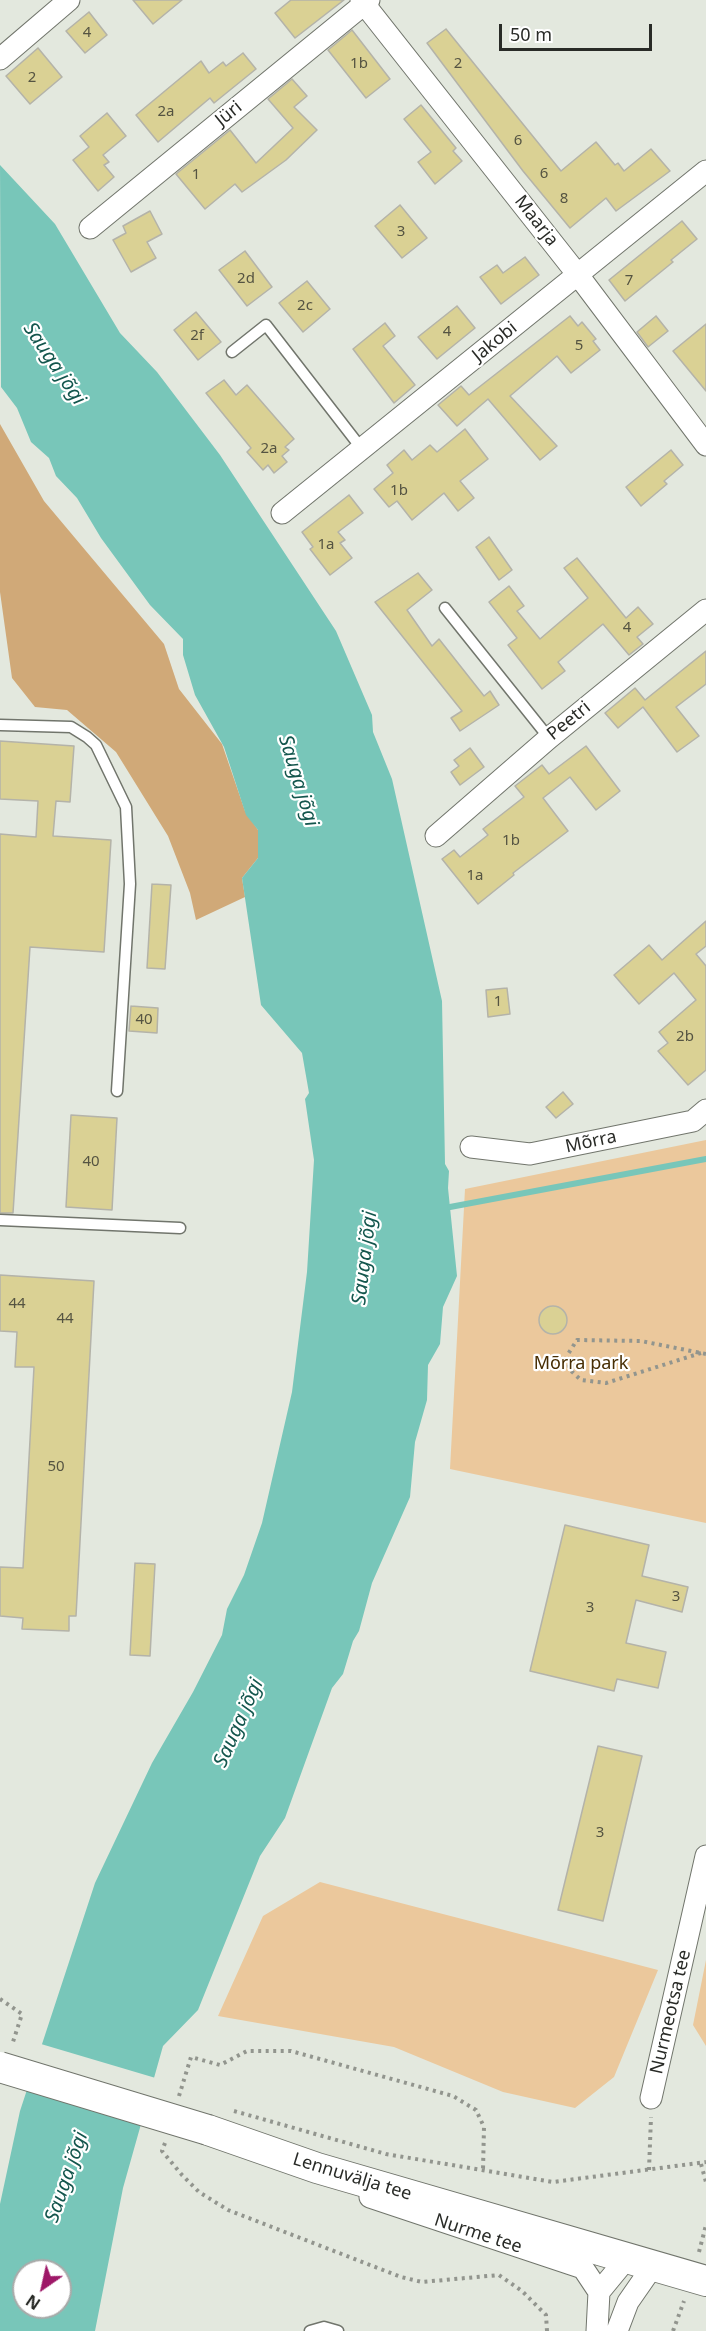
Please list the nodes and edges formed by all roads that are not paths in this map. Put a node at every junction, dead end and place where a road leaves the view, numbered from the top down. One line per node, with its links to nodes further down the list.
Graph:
1 (69, 0): 3 (street)
2 (365, 1): 5 (street, Jüri); 6 (street, Maarja)
3 (0, 59)
4 (706, 171): 6 (street, Jakobi)
5 (90, 228)
6 (578, 275): 8 (street, Maarja); 9 (street, Jakobi)
7 (232, 352): 9 (lane)
8 (706, 445)
9 (362, 449): 10 (street, Jakobi)
10 (282, 513)
11 (445, 608): 14 (lane)
12 (706, 610): 14 (street, Peetri)
13 (0, 725): 16 (lane)
14 (549, 738): 15 (street, Peetri)
15 (436, 836)
16 (117, 1091)
17 (706, 1110): 18 (street, Mõrra)
18 (471, 1147)
19 (0, 1220): 20 (lane)
20 (180, 1228)
21 (706, 1856): 23 (street, Nurmeotsa tee)
22 (6, 2058): 24 (main road, Lennuvälja tee, bridge)
23 (651, 2098)
24 (317, 2168): 25 (main road, Lennuvälja tee); 27 (street, Nurme tee)
25 (640, 2262): 26 (main road, Lennuvälja tee); 27 (street); 31 (street)
26 (695, 2290)
27 (599, 2292): 30 (street)
28 (310, 2331): 29 (lane)
29 (338, 2331)
30 (597, 2331)
31 (617, 2331)

